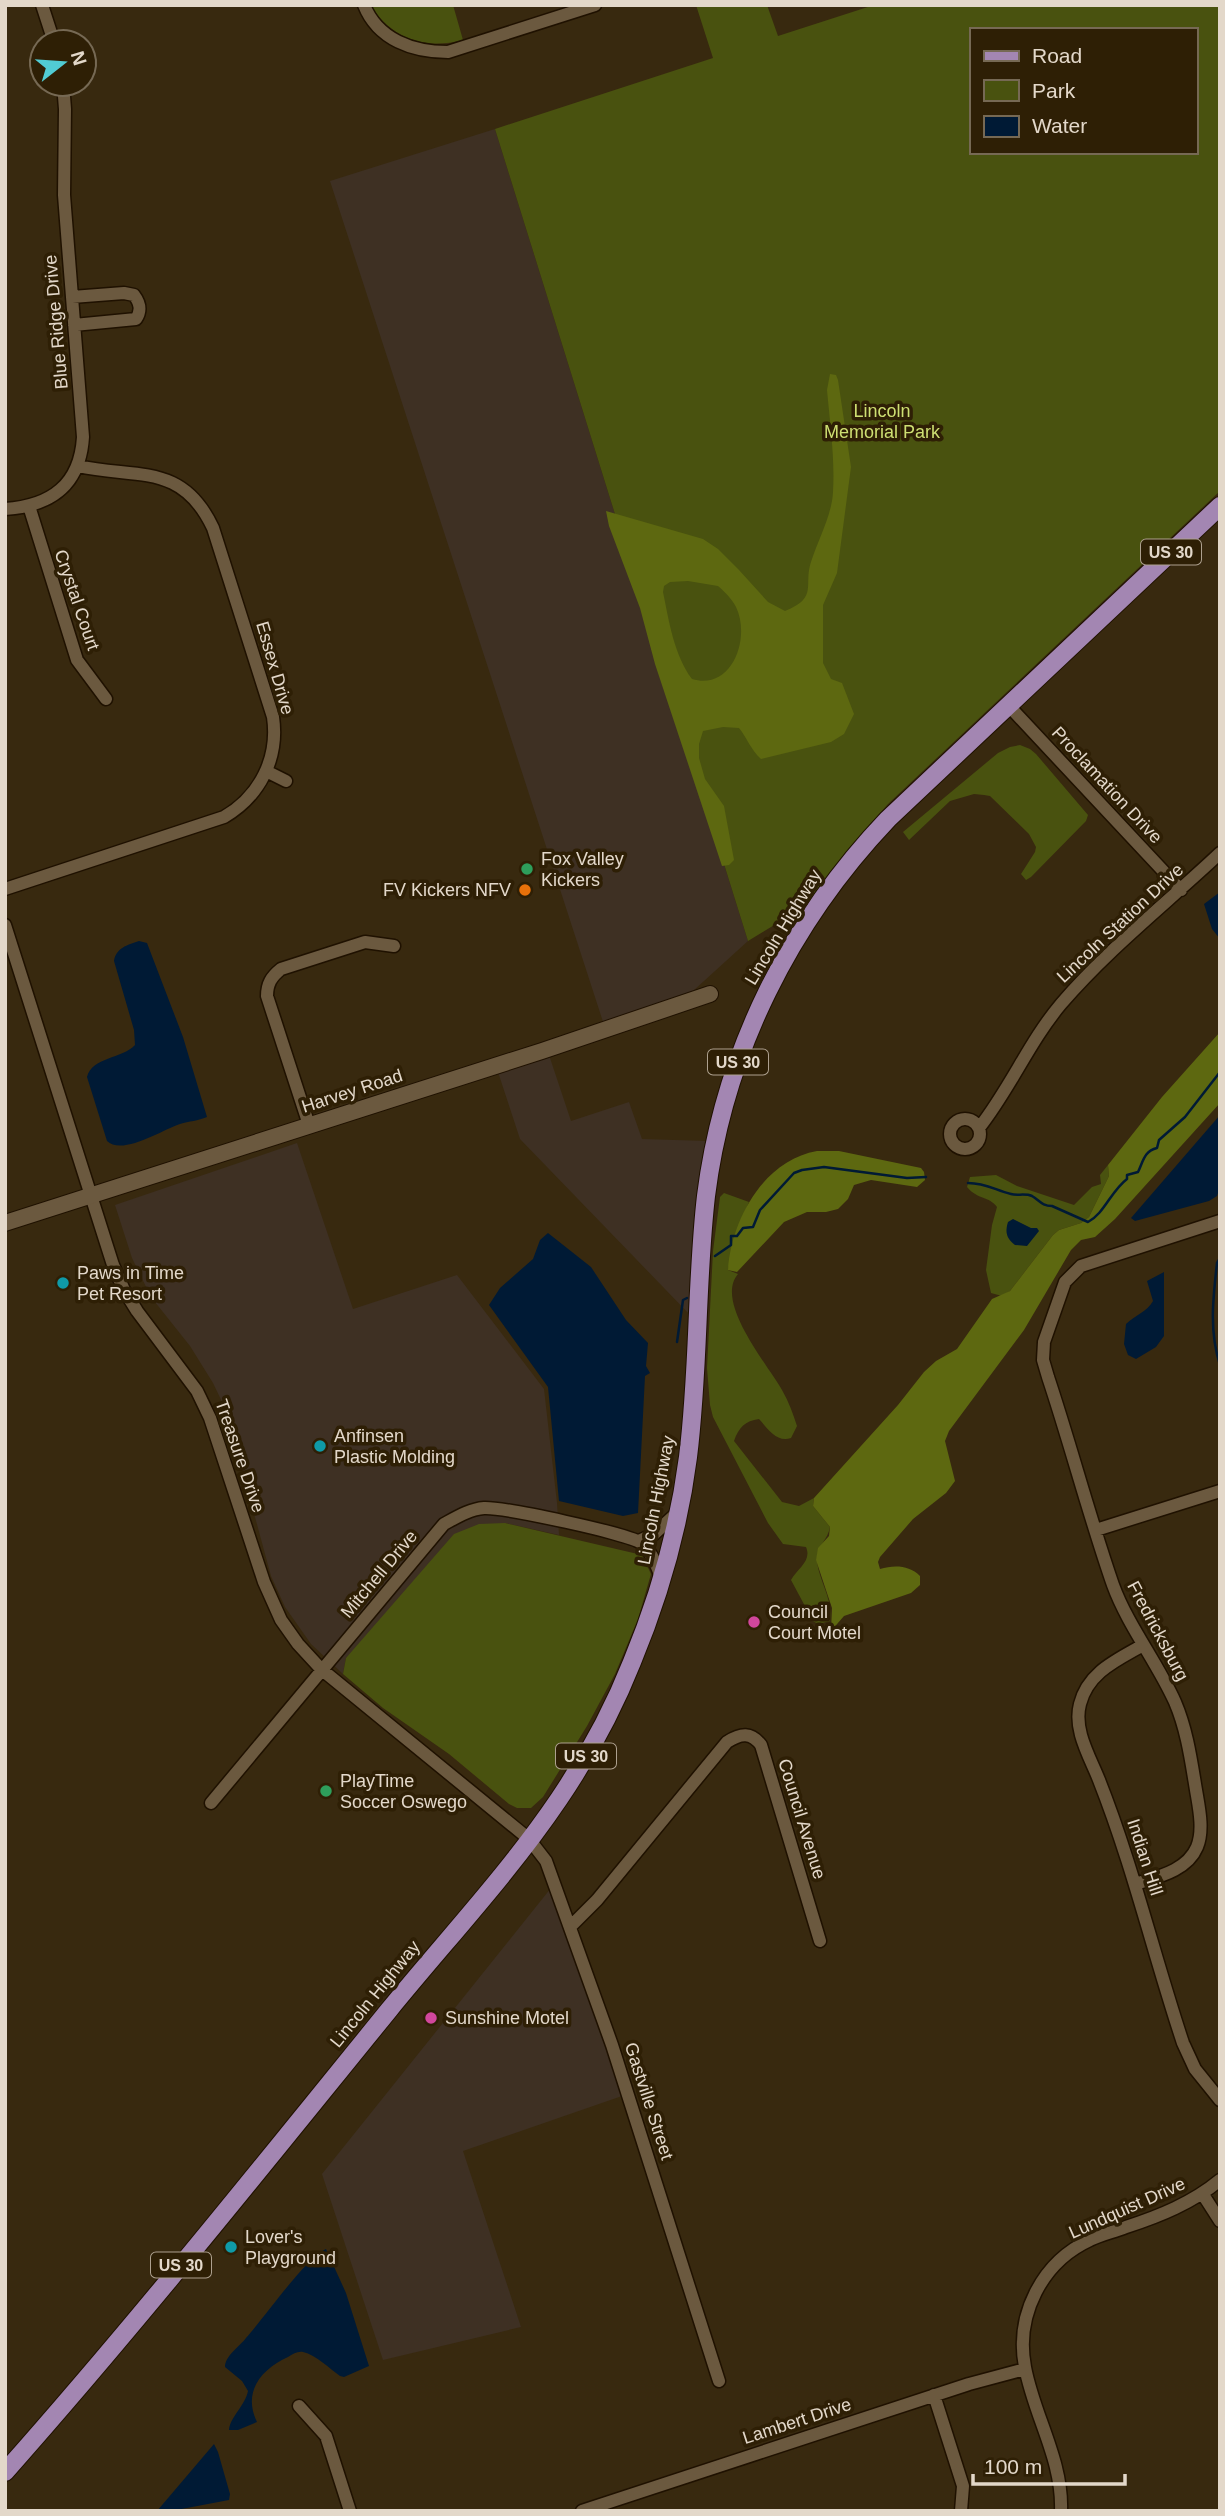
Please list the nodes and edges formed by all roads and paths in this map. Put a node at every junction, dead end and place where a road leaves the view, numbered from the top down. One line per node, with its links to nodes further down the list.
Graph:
1 (42, 5): 4 (street)
2 (364, 5): 3 (street)
3 (595, 5)
4 (49, 28)
5 (64, 98): 6 (street, Blue Ridge Drive)
6 (72, 297): 7 (street, Blue Ridge Drive); 7 (street)
7 (74, 325): 8 (street, Blue Ridge Drive)
8 (78, 466): 9 (street); 14 (street, Essex Drive)
9 (29, 506): 11 (street); 12 (street, Crystal Court)
10 (1220, 506): 13 (main road, Lincoln Highway / US 30)
11 (5, 509)
12 (106, 699)
13 (1008, 705): 18 (street, Proclamation Drive); 28 (main road, Lincoln Highway / US 30)
14 (266, 771): 15 (street); 17 (street, Essex Drive)
15 (286, 781)
16 (1220, 853): 18 (street, Lincoln Station Drive)
17 (5, 888)
18 (1181, 890): 23 (street, Lincoln Station Drive)
19 (5, 925): 24 (street, Treasure Drive)
20 (394, 947): 22 (street)
21 (710, 994): 22 (street, Harvey Road)
22 (309, 1125): 24 (street, Harvey Road)
23 (979, 1128)
24 (92, 1195): 26 (street, Harvey Road); 33 (street, Treasure Drive)
25 (1220, 1221): 29 (street, Fredricksburg)
26 (5, 1223)
27 (1220, 1491): 29 (street)
28 (679, 1511): 30 (street); 31 (main road, Lincoln Highway / US 30)
29 (1096, 1530): 32 (street, Fredricksburg)
30 (639, 1541): 31 (street); 33 (street, Mitchell Drive)
31 (661, 1582): 35 (main road, Lincoln Highway / US 30)
32 (1143, 1645): 36 (street, Indian Hill); 36 (street, Fredricksburg)
33 (321, 1669): 34 (street, Mitchell Drive); 35 (street, Treasure Drive)
34 (211, 1803)
35 (529, 1839): 37 (street, Gastville Street); 47 (main road, Lincoln Highway / US 30)
36 (1135, 1884): 39 (street, Indian Hill)
37 (571, 1926): 38 (street, Council Avenue); 44 (street, Gastville Street)
38 (820, 1941)
39 (1220, 2100)
40 (1220, 2179): 41 (street, Lundquist Drive)
41 (1202, 2193): 42 (street); 43 (street, Lundquist Drive)
42 (1220, 2221)
43 (1025, 2369): 45 (street, Lambert Drive); 51 (street, Lundquist Drive)
44 (719, 2381)
45 (934, 2395): 49 (street, Lambert Drive); 50 (street)
46 (299, 2406): 48 (street)
47 (5, 2472)
48 (350, 2511)
49 (582, 2511)
50 (961, 2511)
51 (1061, 2511)

